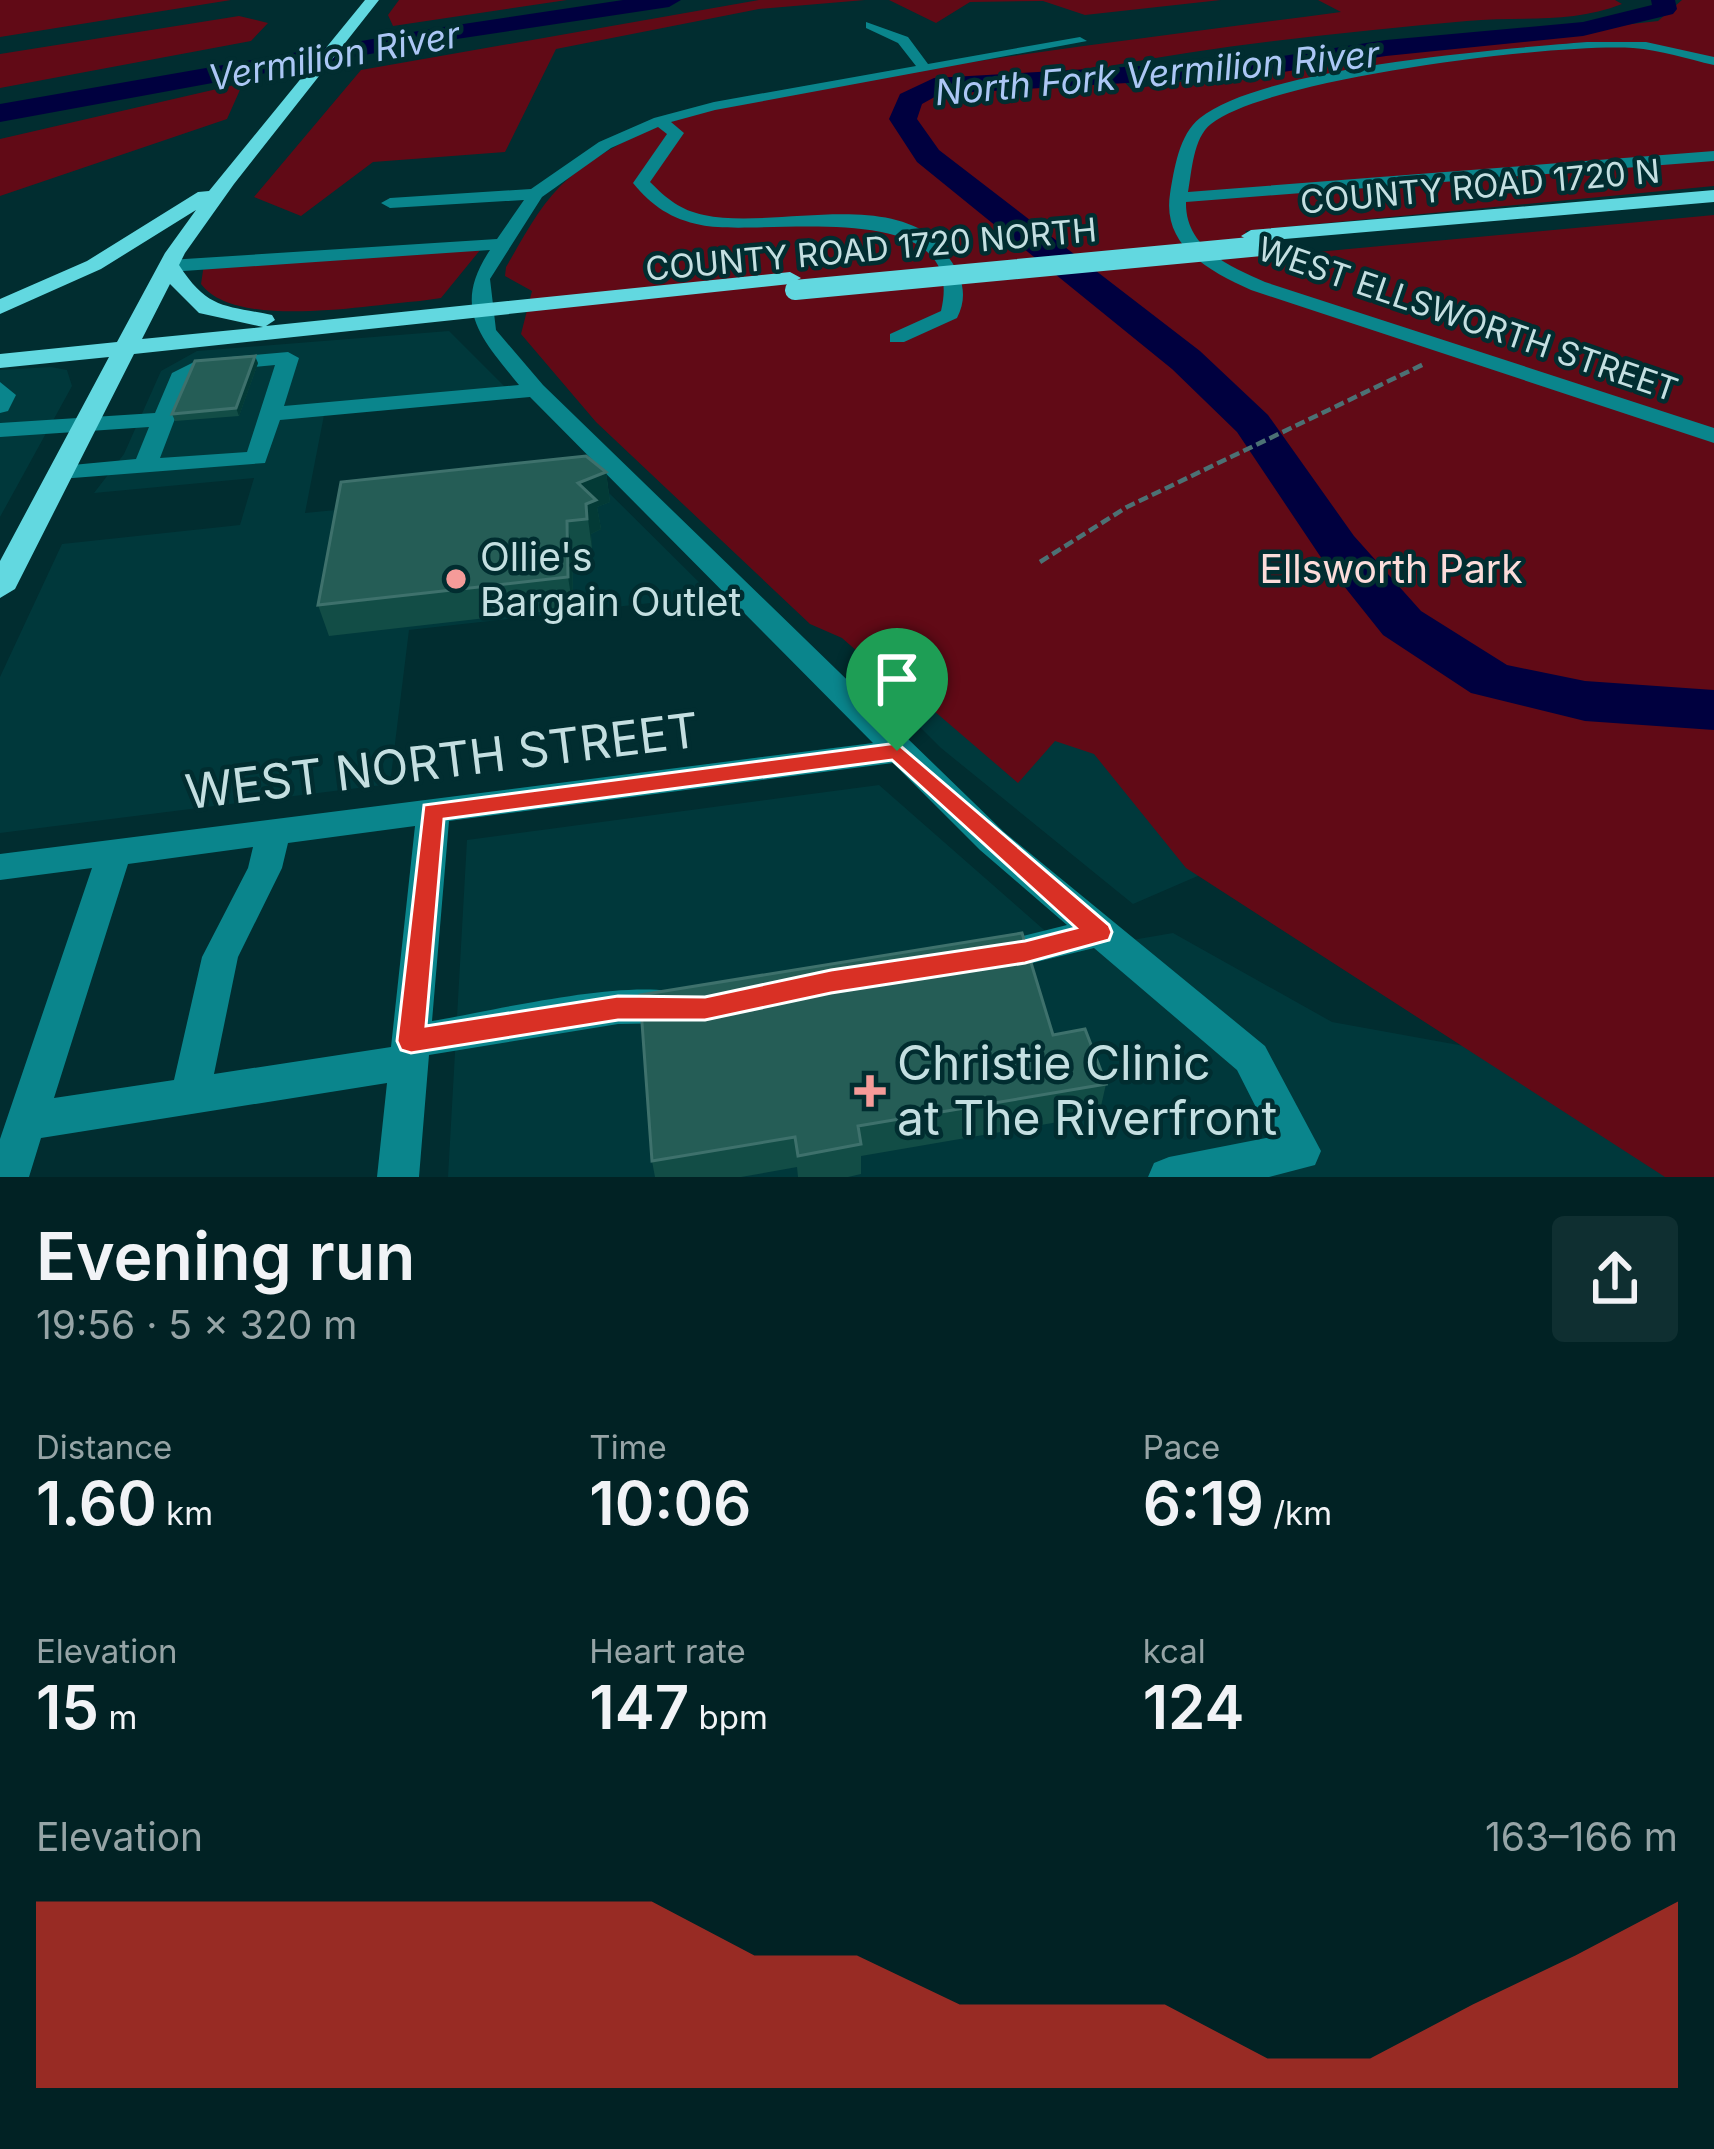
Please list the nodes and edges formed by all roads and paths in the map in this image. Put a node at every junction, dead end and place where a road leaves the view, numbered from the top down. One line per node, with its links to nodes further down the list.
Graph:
1 (372, 0): 8 (main road)
2 (871, 25): 5 (street)
3 (1080, 41): 5 (street)
4 (1714, 61): 11 (street)
5 (923, 66): 6 (street)
6 (659, 121): 9 (street); 23 (street)
7 (1714, 156): 11 (street, WEST ELLSWORTH STREET)
8 (226, 181): 14 (main road); 18 (main road)
9 (536, 194): 12 (street); 16 (street)
10 (1714, 196): 15 (main road, COUNTY ROAD 1720 N)
11 (1178, 198): 36 (street, WEST ELLSWORTH STREET)
12 (389, 203)
13 (1714, 205): 15 (main road, COUNTY ROAD 1720 N)
14 (196, 220): 17 (main road); 20 (main road)
15 (1256, 241): 19 (main road, COUNTY ROAD 1720 NORTH, bridge)
16 (502, 244): 17 (street); 19 (street)
17 (169, 266): 21 (main road); 25 (main road)
18 (0, 307)
19 (485, 311): 21 (main road, COUNTY ROAD 1720 NORTH); 30 (street)
20 (0, 318)
21 (306, 326): 22 (main road, COUNTY ROAD 1720 NORTH)
22 (249, 332): 25 (main road, COUNTY ROAD 1720 NORTH); 27 (street)
23 (897, 338)
24 (0, 344): 25 (main road)
25 (126, 345): 26 (main road); 34 (main road)
26 (0, 361)
27 (239, 362): 32 (street); 33 (street)
28 (1412, 368): 40 (path)
29 (0, 389): 31 (street)
30 (535, 390): 32 (street); 42 (street)
31 (0, 406)
32 (271, 414): 37 (street)
33 (164, 419): 34 (street); 37 (street)
34 (85, 425): 35 (street); 38 (main road)
35 (0, 430)
36 (1714, 436)
37 (145, 466): 38 (street)
38 (60, 472): 39 (main road)
39 (12, 545): 41 (main road)
40 (1040, 562)
41 (0, 589)
42 (897, 751): 43 (street, WEST NORTH STREET); 47 (street)
43 (433, 812): 44 (street, WEST NORTH STREET); 50 (street)
44 (274, 830): 45 (street, WEST NORTH STREET); 51 (street)
45 (115, 851): 46 (street, WEST NORTH STREET); 52 (street)
46 (0, 867)
47 (1100, 932): 48 (street); 55 (street)
48 (961, 962)
49 (705, 1009): 50 (street)
50 (410, 1052): 51 (street); 54 (street)
51 (190, 1096): 52 (street)
52 (26, 1121): 53 (street)
53 (8, 1177)
54 (398, 1177)
55 (1169, 1177)

